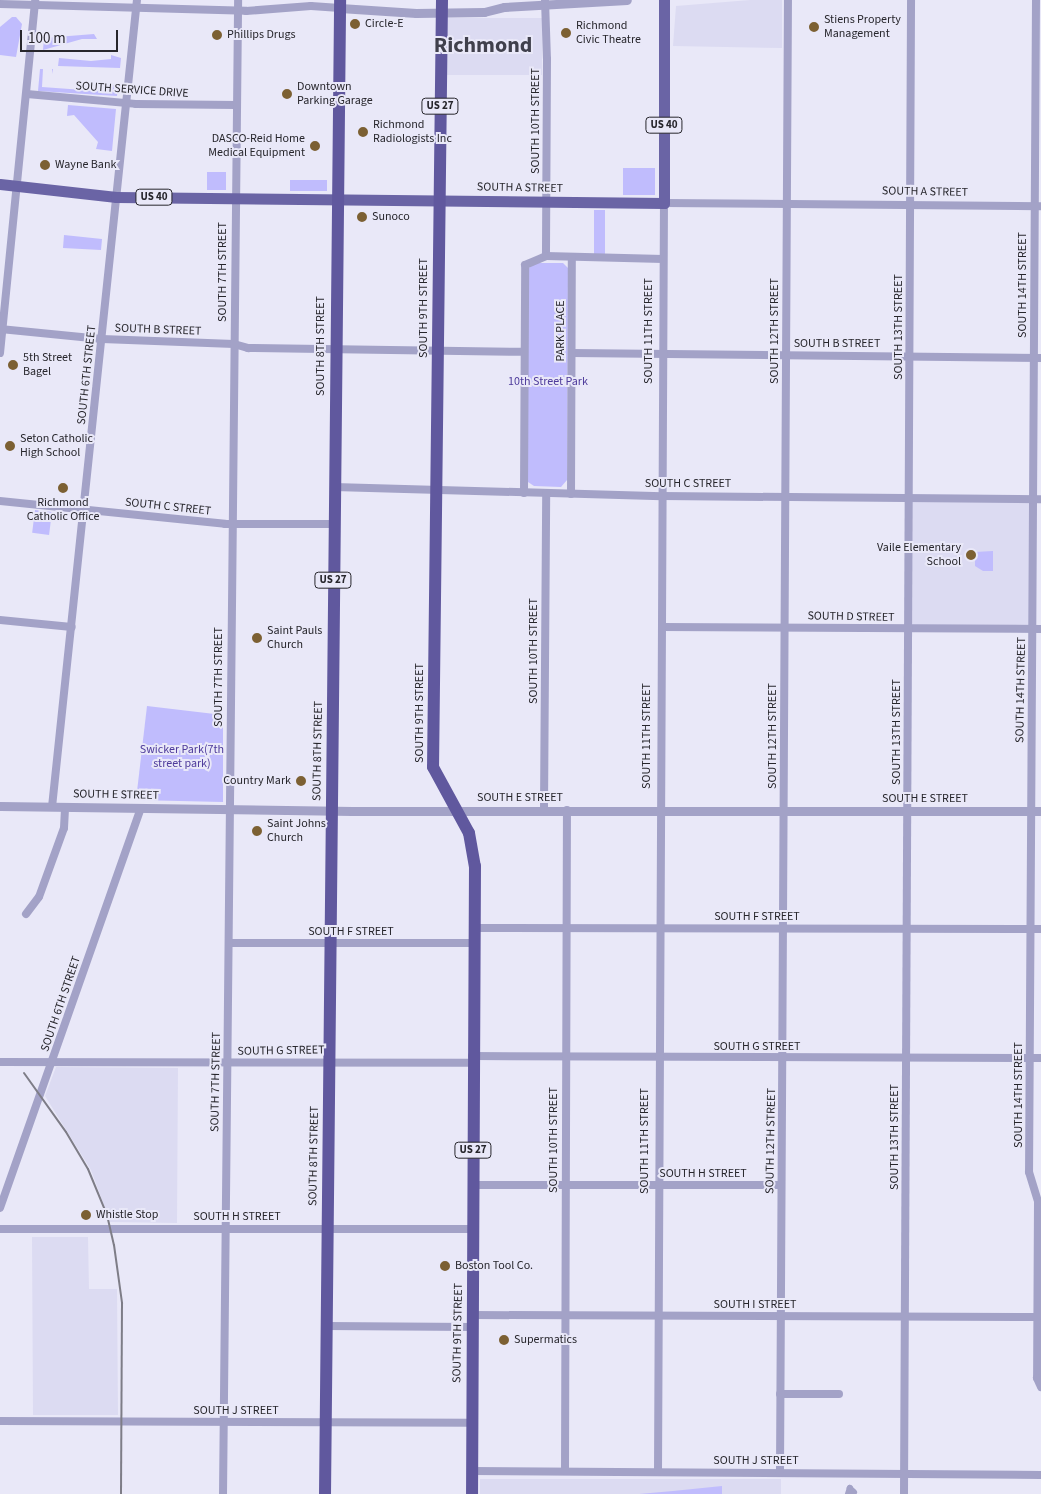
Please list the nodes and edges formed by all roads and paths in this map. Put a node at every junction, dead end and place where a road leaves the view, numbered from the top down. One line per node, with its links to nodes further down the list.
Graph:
1 (238, 0): 13 (street, SOUTH 7TH STREET)
2 (626, 0): 7 (street)
3 (664, 0): 24 (main road, SOUTH 11TH STREET / US 40)
4 (788, 0): 25 (street, SOUTH 12TH STREET)
5 (911, 0): 26 (street, SOUTH 13TH STREET)
6 (1036, 0): 27 (street, SOUTH 14TH STREET)
7 (545, 2): 12 (street); 23 (street, SOUTH 10TH STREET)
8 (35, 3): 9 (street); 10 (street); 14 (street)
9 (137, 3): 13 (street); 15 (street, SOUTH 6TH STREET)
10 (0, 4)
11 (340, 4): 12 (street); 13 (street); 21 (highway, SOUTH 8TH STREET / US 27)
12 (442, 6): 22 (highway, SOUTH 9TH STREET / US 27)
13 (238, 10): 16 (street, SOUTH 7TH STREET)
14 (27, 94): 15 (street, SOUTH SERVICE DRIVE); 18 (street)
15 (126, 103): 16 (street, SOUTH SERVICE DRIVE); 19 (street, SOUTH 6TH STREET)
16 (236, 105): 20 (street, SOUTH 7TH STREET)
17 (0, 184): 18 (main road, SOUTH A STREET / US 40)
18 (17, 187): 19 (main road, SOUTH A STREET / US 40); 31 (street)
19 (116, 197): 20 (main road, SOUTH A STREET / US 40); 32 (street, SOUTH 6TH STREET)
20 (235, 198): 21 (main road, SOUTH A STREET / US 40); 33 (street, SOUTH 7TH STREET)
21 (336, 200): 22 (main road, SOUTH A STREET / US 40); 34 (highway, SOUTH 8TH STREET / US 27)
22 (438, 200): 23 (main road, SOUTH A STREET / US 40); 35 (highway, SOUTH 9TH STREET / US 27)
23 (548, 202): 24 (main road, SOUTH A STREET / US 40); 28 (street, SOUTH 10TH STREET)
24 (664, 203): 25 (street, SOUTH A STREET); 30 (street, SOUTH 11TH STREET)
25 (787, 204): 26 (street, SOUTH A STREET); 40 (street, SOUTH 12TH STREET)
26 (911, 206): 27 (street, SOUTH A STREET); 41 (street, SOUTH 13TH STREET)
27 (1038, 206): 42 (street, SOUTH 14TH STREET)
28 (546, 256): 29 (street); 36 (street)
29 (572, 257): 30 (street); 38 (street, PARK PLACE)
30 (663, 259): 39 (street, SOUTH 11TH STREET)
31 (1, 329): 32 (street, SOUTH B STREET); 37 (street)
32 (102, 339): 33 (street, SOUTH B STREET); 53 (street, SOUTH 6TH STREET)
33 (234, 344): 34 (street, SOUTH B STREET); 54 (street, SOUTH 7TH STREET)
34 (335, 349): 35 (street, SOUTH B STREET); 43 (highway, SOUTH 8TH STREET / US 27)
35 (437, 352): 36 (street, SOUTH B STREET); 44 (highway, SOUTH 9TH STREET / US 27)
36 (524, 352): 45 (street)
37 (0, 353)
38 (572, 353): 39 (street, SOUTH B STREET); 47 (street, PARK PLACE)
39 (663, 354): 40 (street, SOUTH B STREET); 48 (street, SOUTH 11TH STREET)
40 (786, 355): 41 (street, SOUTH B STREET); 49 (street, SOUTH 12TH STREET)
41 (910, 356): 42 (street, SOUTH B STREET); 50 (street, SOUTH 13TH STREET)
42 (1038, 358): 51 (street, SOUTH 14TH STREET)
43 (334, 488): 44 (street, SOUTH C STREET); 55 (highway, SOUTH 8TH STREET / US 27)
44 (436, 489): 45 (street, SOUTH C STREET); 69 (highway, SOUTH 9TH STREET / US 27)
45 (524, 493): 46 (street, SOUTH C STREET)
46 (546, 493): 47 (street, SOUTH C STREET); 67 (street, SOUTH 10TH STREET)
47 (572, 494): 48 (street, SOUTH C STREET)
48 (662, 496): 49 (street, SOUTH C STREET); 57 (street, SOUTH 11TH STREET)
49 (786, 496): 50 (street, SOUTH C STREET); 59 (street, SOUTH 12TH STREET)
50 (909, 497): 51 (street, SOUTH C STREET); 60 (street, SOUTH 13TH STREET)
51 (1037, 499): 61 (street, SOUTH 14TH STREET)
52 (0, 501): 53 (street, SOUTH C STREET)
53 (84, 510): 54 (street, SOUTH C STREET); 58 (street, SOUTH 6TH STREET)
54 (232, 524): 55 (street, SOUTH C STREET); 66 (street, SOUTH 7TH STREET)
55 (334, 524): 68 (highway, SOUTH 8TH STREET / US 27)
56 (0, 620): 58 (street)
57 (662, 626): 59 (street, SOUTH D STREET); 71 (street, SOUTH 11TH STREET)
58 (72, 627): 63 (street, SOUTH 6TH STREET)
59 (785, 627): 60 (street, SOUTH D STREET); 72 (street, SOUTH 12TH STREET)
60 (909, 628): 61 (street, SOUTH D STREET); 73 (street, SOUTH 13TH STREET)
61 (1037, 629): 74 (street, SOUTH 14TH STREET)
62 (0, 806): 63 (street, SOUTH E STREET)
63 (52, 807): 64 (street, SOUTH E STREET)
64 (65, 807): 65 (street, SOUTH E STREET); 76 (street)
65 (141, 808): 66 (street, SOUTH E STREET); 95 (street, SOUTH 6TH STREET)
66 (230, 808): 68 (street, SOUTH E STREET); 84 (street, SOUTH 7TH STREET)
67 (544, 809): 69 (street, SOUTH E STREET); 70 (street, SOUTH E STREET)
68 (331, 810): 69 (street, SOUTH E STREET); 85 (highway, SOUTH 8TH STREET / US 27)
69 (455, 810): 77 (highway, SOUTH 9TH STREET / US 27)
70 (567, 810): 71 (street, SOUTH E STREET); 80 (street, SOUTH 10TH STREET)
71 (660, 810): 72 (street, SOUTH E STREET); 78 (street, SOUTH 11TH STREET)
72 (784, 810): 73 (street, SOUTH E STREET); 79 (street, SOUTH 12TH STREET)
73 (908, 811): 74 (street, SOUTH E STREET); 81 (street, SOUTH 13TH STREET)
74 (1031, 812): 75 (street, SOUTH E STREET); 82 (street, SOUTH 14TH STREET)
75 (1041, 812)
76 (26, 914)
77 (473, 928): 80 (street, SOUTH F STREET); 86 (highway, SOUTH 9TH STREET / US 27)
78 (660, 928): 79 (street, SOUTH F STREET); 80 (street, SOUTH F STREET); 88 (street, SOUTH 11TH STREET)
79 (783, 928): 81 (street, SOUTH F STREET); 89 (street, SOUTH 12TH STREET)
80 (566, 929): 87 (street, SOUTH 10TH STREET)
81 (907, 929): 82 (street, SOUTH F STREET); 90 (street, SOUTH 13TH STREET)
82 (1031, 929): 83 (street, SOUTH F STREET); 91 (street, SOUTH 14TH STREET)
83 (1041, 929)
84 (229, 943): 85 (street, SOUTH F STREET); 97 (street, SOUTH 7TH STREET)
85 (330, 943): 86 (street, SOUTH F STREET); 96 (highway, SOUTH 8TH STREET / US 27)
86 (473, 943): 93 (highway, SOUTH 9TH STREET / US 27)
87 (566, 1058): 88 (street, SOUTH G STREET); 93 (street, SOUTH G STREET); 99 (street, SOUTH 10TH STREET)
88 (659, 1058): 89 (street, SOUTH G STREET); 100 (street, SOUTH 11TH STREET)
89 (782, 1058): 90 (street, SOUTH G STREET); 101 (street, SOUTH 12TH STREET)
90 (906, 1058): 91 (street, SOUTH G STREET); 111 (street, SOUTH 13TH STREET)
91 (1030, 1058): 92 (street, SOUTH G STREET); 102 (street, SOUTH 14TH STREET)
92 (1041, 1058)
93 (472, 1060): 96 (street, SOUTH G STREET); 98 (highway, SOUTH 9TH STREET / US 27)
94 (0, 1062): 95 (street, SOUTH G STREET)
95 (52, 1062): 97 (street, SOUTH G STREET); 103 (street, SOUTH 6TH STREET)
96 (329, 1062): 97 (street, SOUTH G STREET); 106 (highway, SOUTH 8TH STREET / US 27)
97 (228, 1063): 105 (street, SOUTH 7TH STREET)
98 (474, 1185): 99 (street, SOUTH H STREET); 107 (highway, SOUTH 9TH STREET / US 27)
99 (565, 1185): 100 (street, SOUTH H STREET); 108 (street, SOUTH 10TH STREET)
100 (658, 1185): 101 (street, SOUTH H STREET); 109 (street, SOUTH 11TH STREET)
101 (781, 1186): 110 (street, SOUTH 12TH STREET)
102 (1037, 1187): 112 (street, SOUTH 14TH STREET)
103 (0, 1208)
104 (0, 1229): 105 (street, SOUTH H STREET)
105 (225, 1229): 106 (street, SOUTH H STREET); 119 (street, SOUTH 7TH STREET)
106 (326, 1229): 107 (street, SOUTH H STREET); 114 (highway, SOUTH 8TH STREET / US 27)
107 (474, 1229): 113 (highway, SOUTH 9TH STREET / US 27)
108 (565, 1315): 109 (street, SOUTH I STREET); 113 (street, SOUTH I STREET); 123 (street, SOUTH 10TH STREET)
109 (658, 1316): 110 (street, SOUTH I STREET); 124 (street, SOUTH 11TH STREET)
110 (781, 1316): 111 (street, SOUTH I STREET); 116 (street, SOUTH 12TH STREET)
111 (905, 1316): 112 (street, SOUTH I STREET); 126 (street, SOUTH 13TH STREET)
112 (1037, 1317): 115 (street, SOUTH 14TH STREET)
113 (473, 1321): 114 (street, SOUTH I STREET); 121 (highway, SOUTH 9TH STREET / US 27)
114 (326, 1326): 120 (highway, SOUTH 8TH STREET / US 27)
115 (1041, 1387)
116 (780, 1394): 117 (street); 125 (street, SOUTH 12TH STREET)
117 (839, 1394)
118 (0, 1421): 119 (street, SOUTH J STREET)
119 (224, 1422): 120 (street, SOUTH J STREET); 128 (street, SOUTH 7TH STREET)
120 (325, 1423): 121 (street, SOUTH J STREET); 129 (highway, SOUTH 8TH STREET / US 27)
121 (471, 1423): 122 (highway, SOUTH 9TH STREET / US 27)
122 (472, 1471): 123 (street, SOUTH J STREET); 130 (highway, SOUTH 9TH STREET / US 27)
123 (565, 1471): 124 (street, SOUTH J STREET)
124 (658, 1472): 125 (street, SOUTH J STREET)
125 (780, 1473): 126 (street, SOUTH J STREET)
126 (904, 1474): 127 (street, SOUTH J STREET); 133 (street, SOUTH 13TH STREET)
127 (1041, 1475)
128 (223, 1494)
129 (325, 1494)
130 (472, 1494)
131 (848, 1494): 132 (street)
132 (852, 1494)
133 (904, 1494)

